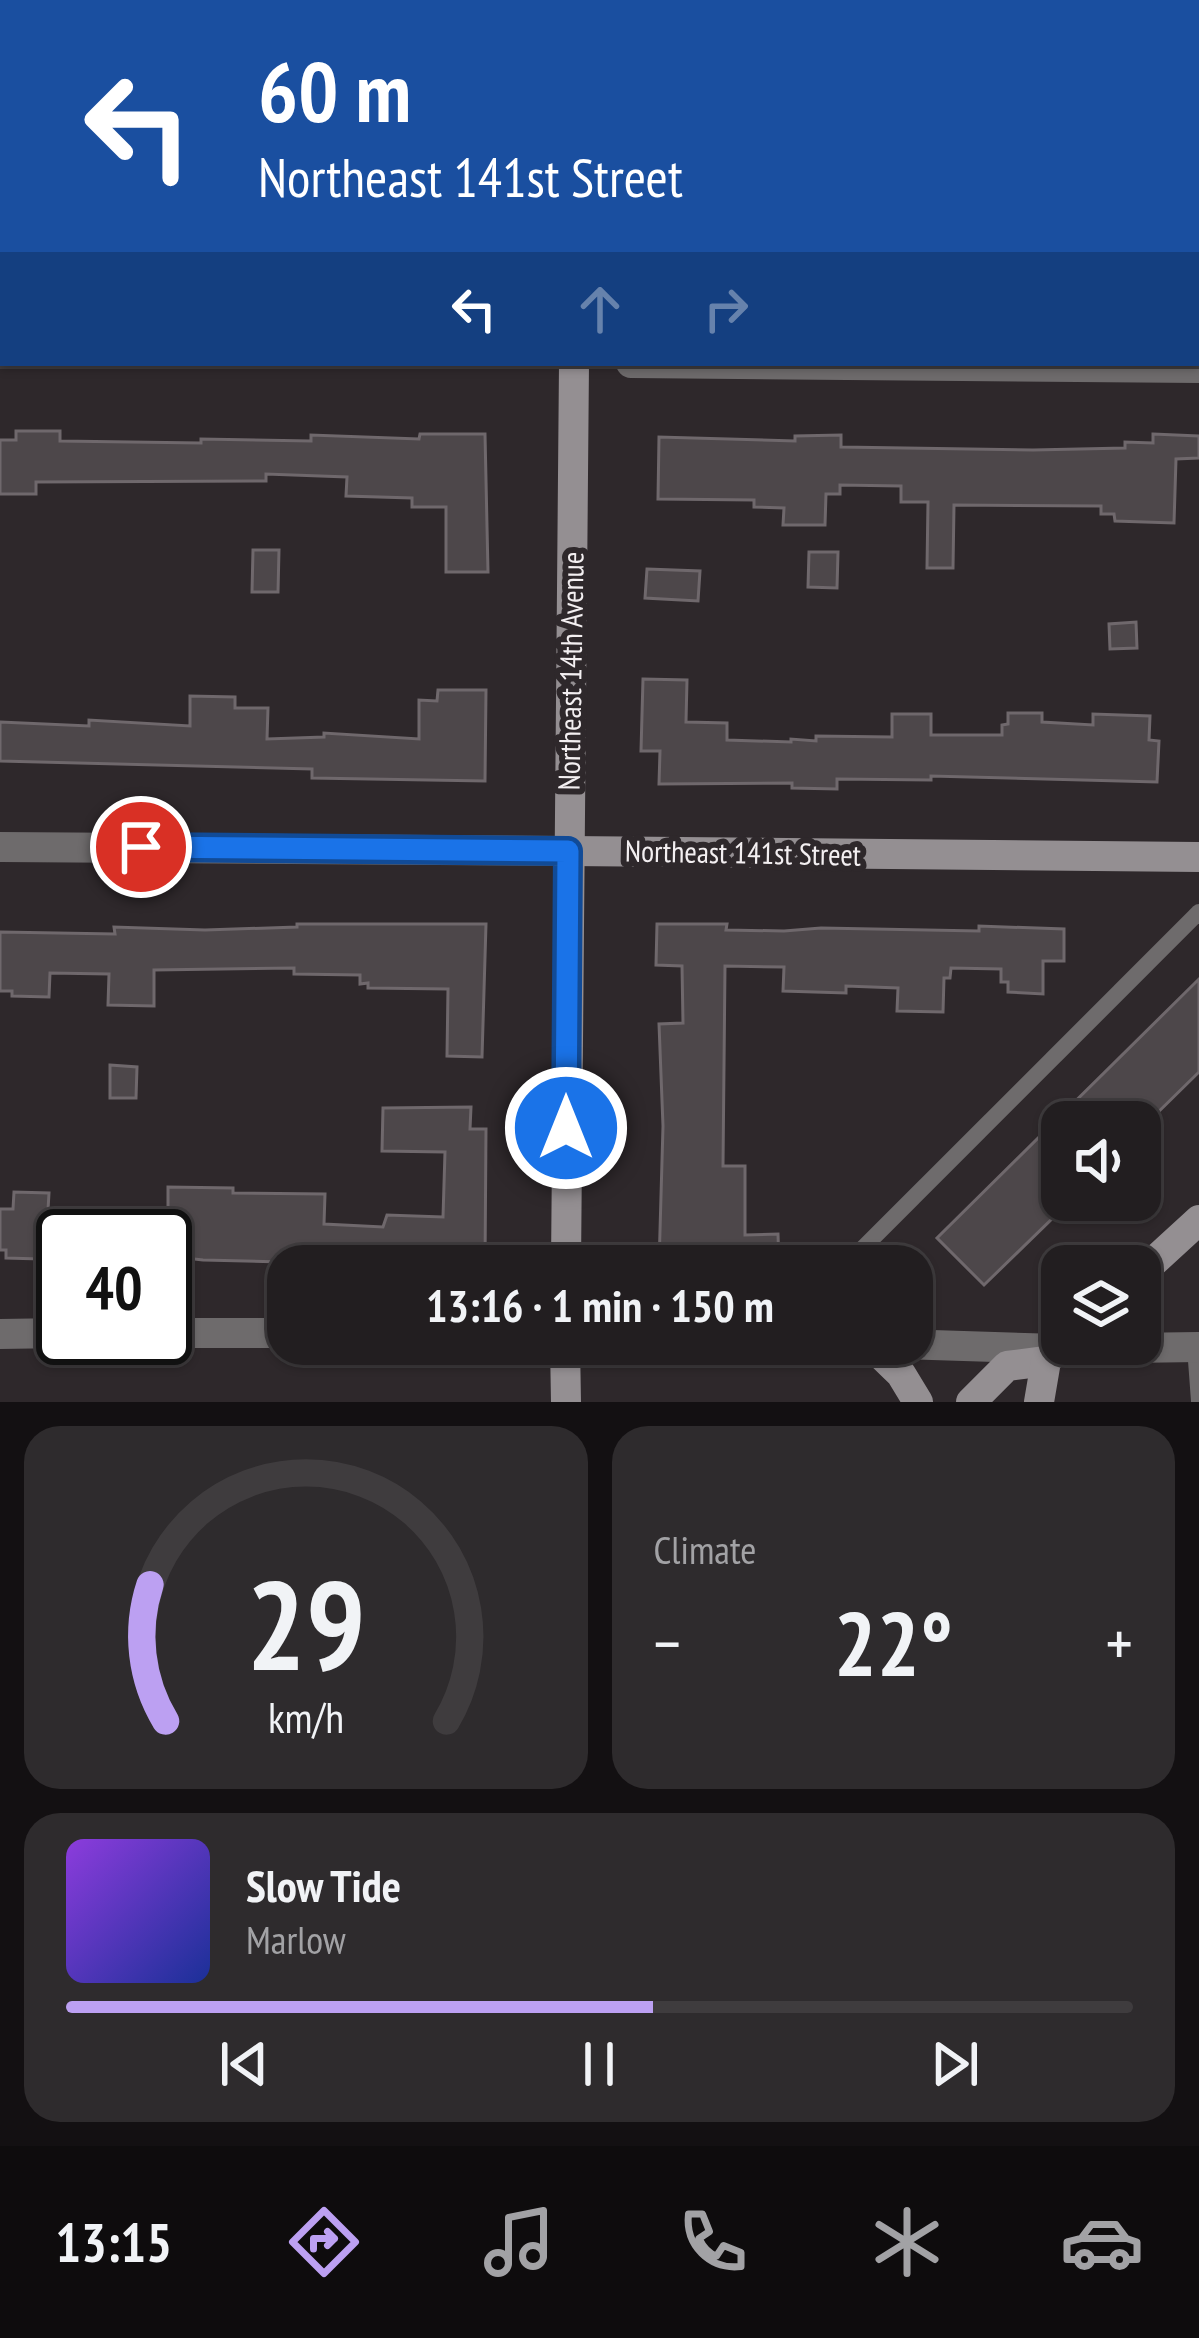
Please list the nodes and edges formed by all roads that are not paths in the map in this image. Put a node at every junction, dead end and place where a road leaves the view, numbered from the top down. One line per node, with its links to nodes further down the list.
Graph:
1 (574, 366): 5 (street, Northeast 14th Avenue)
2 (972, 366): 3 (street)
3 (1199, 368)
4 (0, 847): 5 (street, Northeast 141st Street)
5 (568, 851): 6 (street, Northeast 141st Street); 9 (street, Northeast 14th Avenue)
6 (1199, 857)
7 (1199, 912): 10 (lane)
8 (1199, 1220): 11 (street)
9 (566, 1245)
10 (866, 1245)
11 (1161, 1255)
12 (192, 1333): 13 (street)
13 (267, 1333)
14 (0, 1334): 15 (street)
15 (36, 1334)
16 (933, 1345): 19 (street)
17 (1197, 1347): 18 (street); 24 (lane)
18 (1161, 1348)
19 (1041, 1350)
20 (1041, 1356): 27 (street)
21 (565, 1365): 25 (street)
22 (892, 1365): 26 (street)
23 (1051, 1365): 28 (street)
24 (1199, 1401)
25 (566, 1402)
26 (918, 1402)
27 (971, 1402)
28 (1039, 1402)

